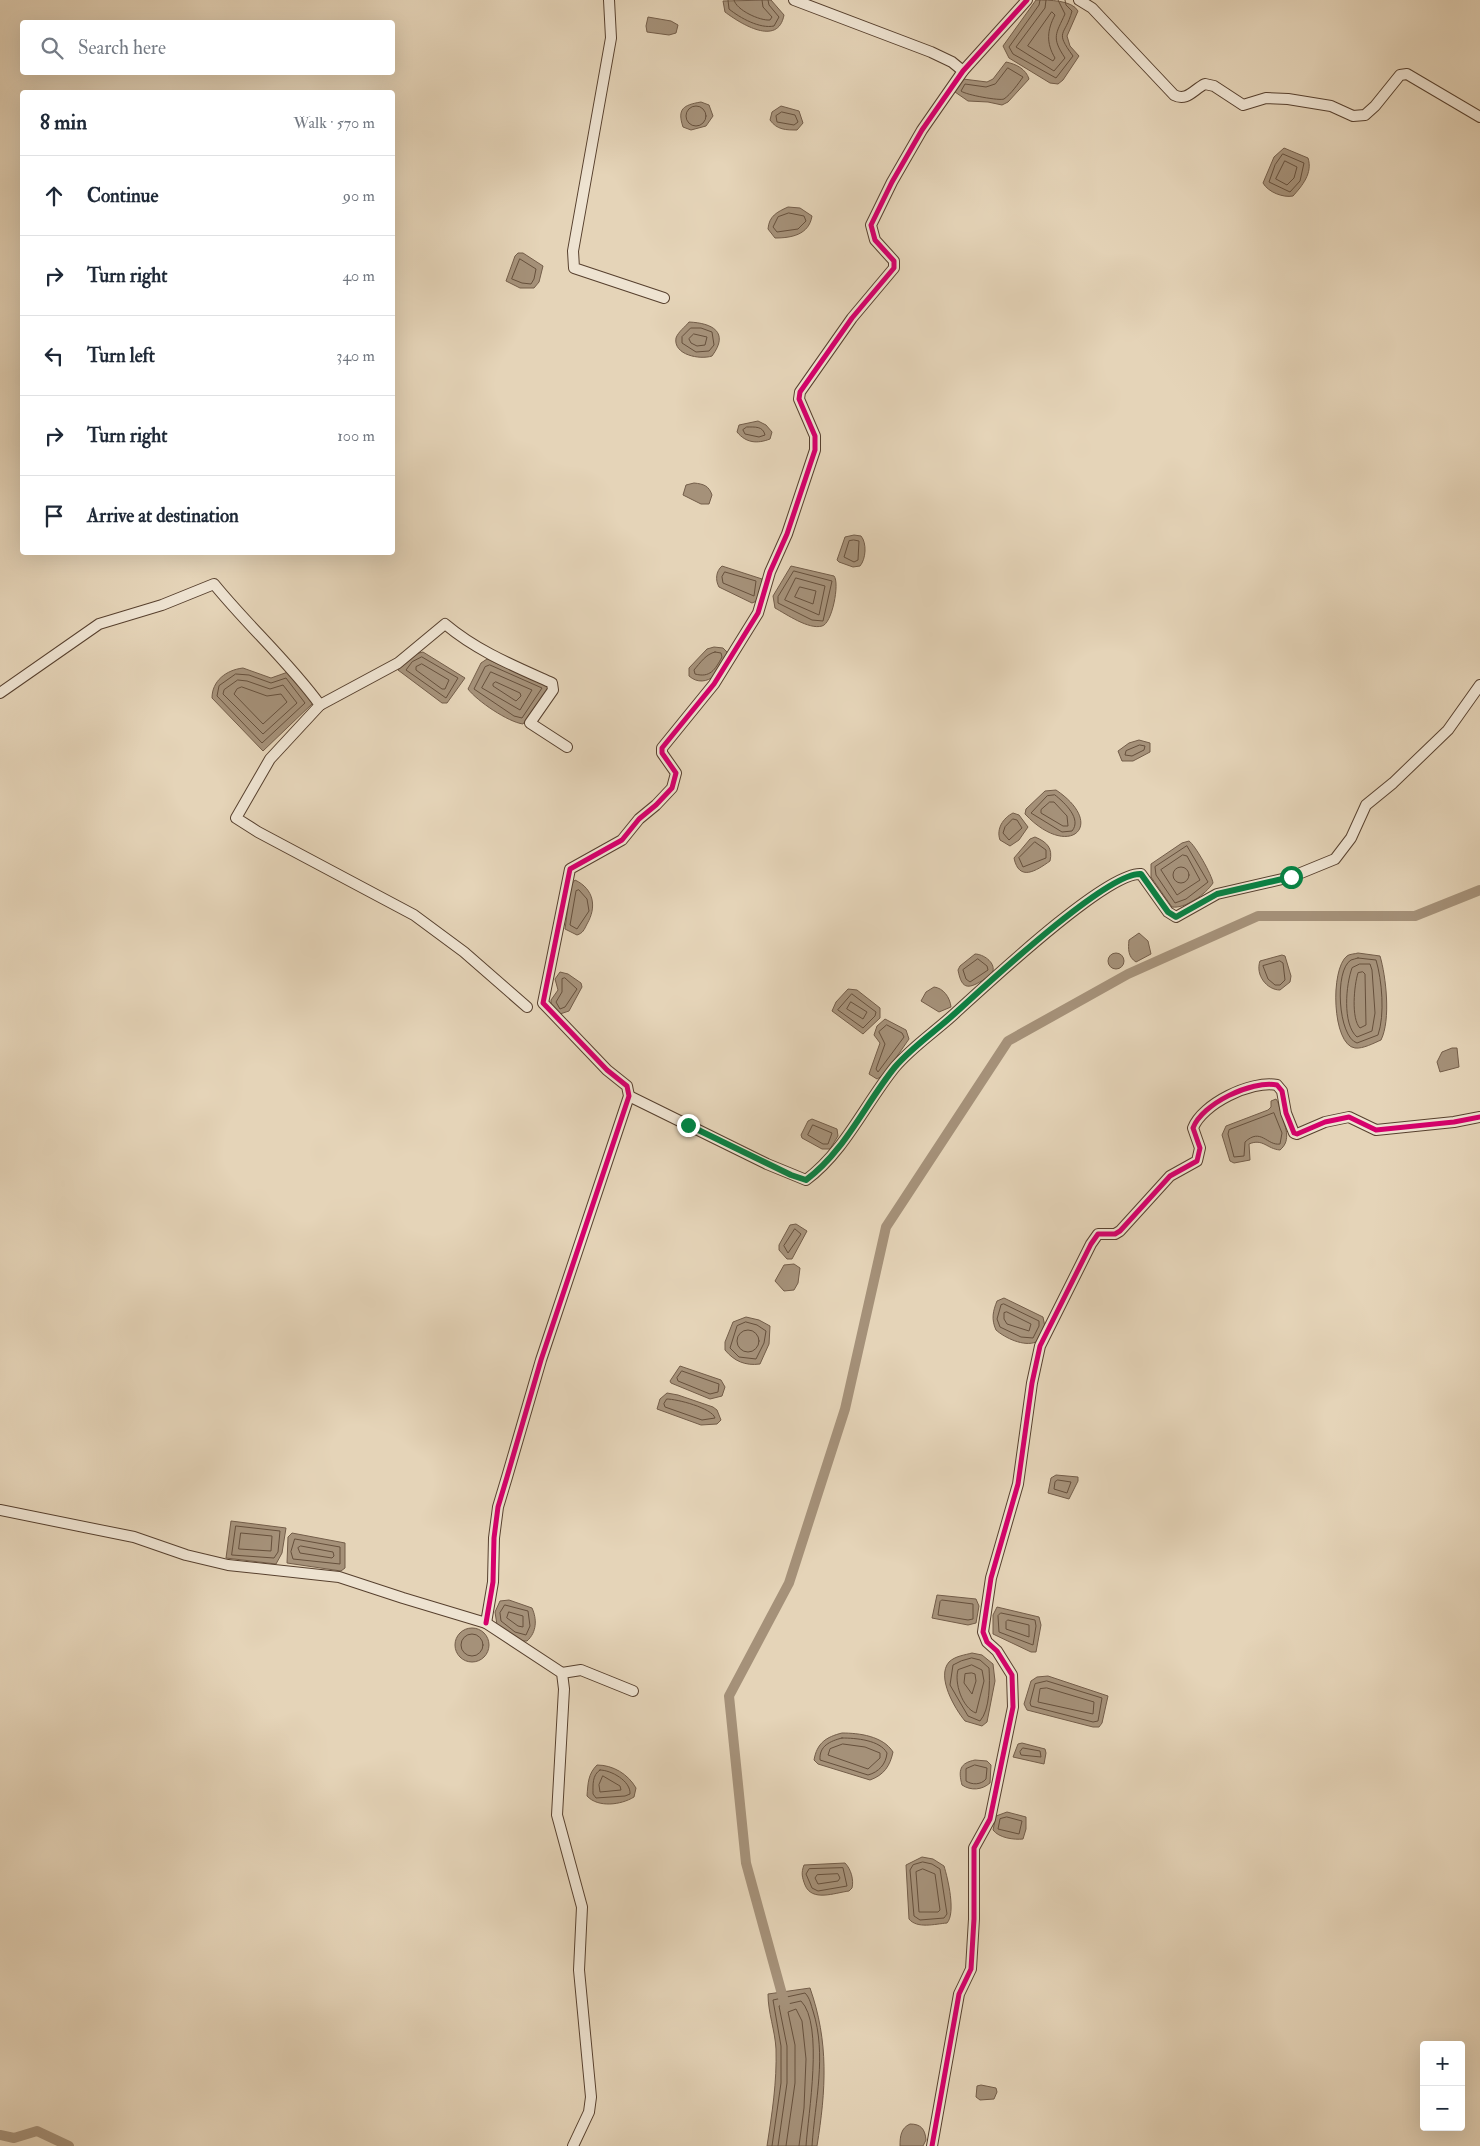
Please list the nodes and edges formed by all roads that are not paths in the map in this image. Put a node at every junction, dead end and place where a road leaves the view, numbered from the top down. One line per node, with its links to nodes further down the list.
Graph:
1 (609, 0): 7 (street)
2 (794, 0): 5 (street)
3 (1027, 0): 5 (street)
4 (1079, 0): 6 (street)
5 (963, 71): 13 (street)
6 (1480, 117)
7 (664, 298)
8 (1480, 685): 13 (street)
9 (0, 693): 10 (street)
10 (320, 706): 11 (street); 12 (street)
11 (567, 747)
12 (527, 1007)
13 (629, 1096): 16 (street)
14 (1480, 1117): 20 (street)
15 (0, 1510): 16 (street)
16 (486, 1623): 17 (street)
17 (562, 1673): 18 (street); 19 (street)
18 (633, 1692)
19 (574, 2146)
20 (932, 2146)

